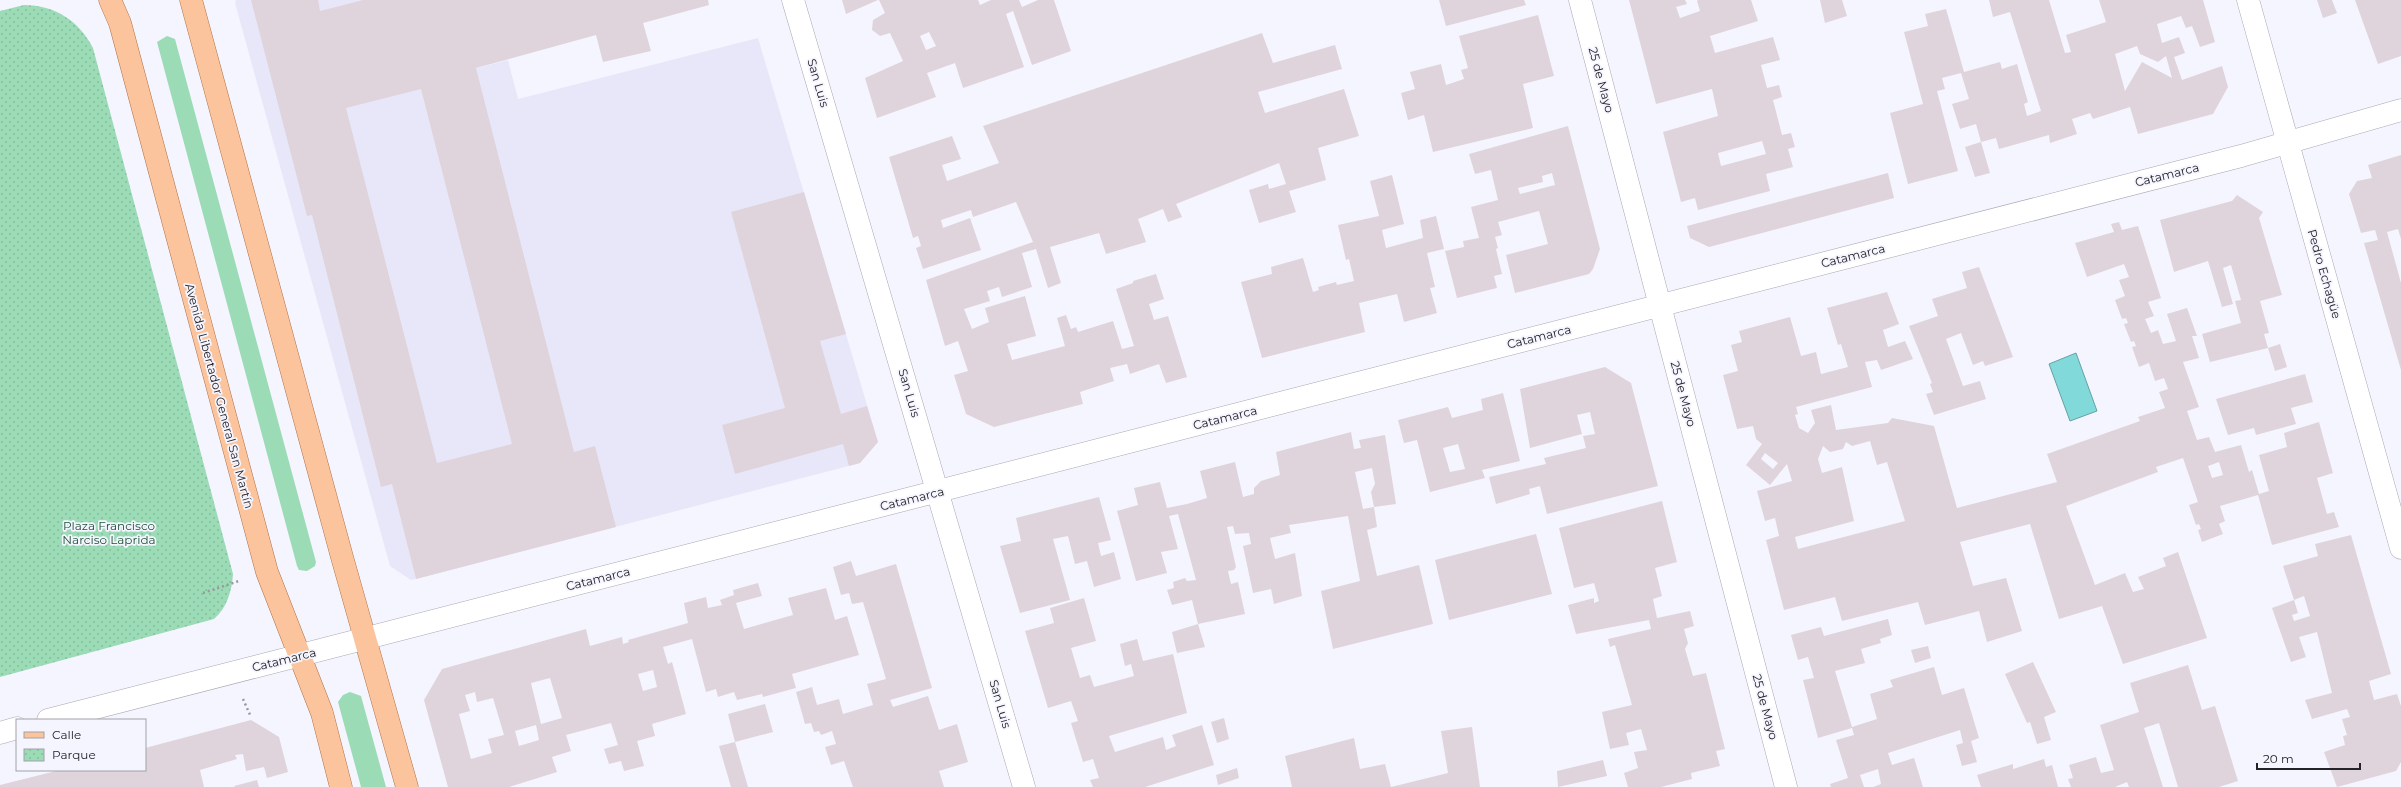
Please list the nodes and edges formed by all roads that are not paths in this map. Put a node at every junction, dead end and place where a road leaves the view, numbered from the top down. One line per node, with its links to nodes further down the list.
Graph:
1 (110, 0): 12 (main road, Avenida Libertador General San Martín)
2 (191, 0): 11 (main road)
3 (793, 0): 9 (street, San Luis)
4 (1580, 0): 8 (street, 25 de Mayo)
5 (2248, 0): 7 (street, Pedro Echagüe)
6 (2401, 110): 7 (street, Catamarca)
7 (2288, 142): 8 (street, Catamarca); 10 (street, Pedro Echagüe)
8 (1660, 306): 9 (street, Catamarca); 19 (street, 25 de Mayo)
9 (938, 492): 11 (street, Catamarca); 18 (street, San Luis)
10 (2401, 548)
11 (365, 639): 12 (street, Catamarca); 17 (main road)
12 (299, 656): 13 (street, Catamarca); 16 (main road, Avenida Libertador General San Martín)
13 (52, 719)
14 (16, 728): 15 (street)
15 (0, 733)
16 (342, 787)
17 (407, 787)
18 (1024, 787)
19 (1786, 787)

